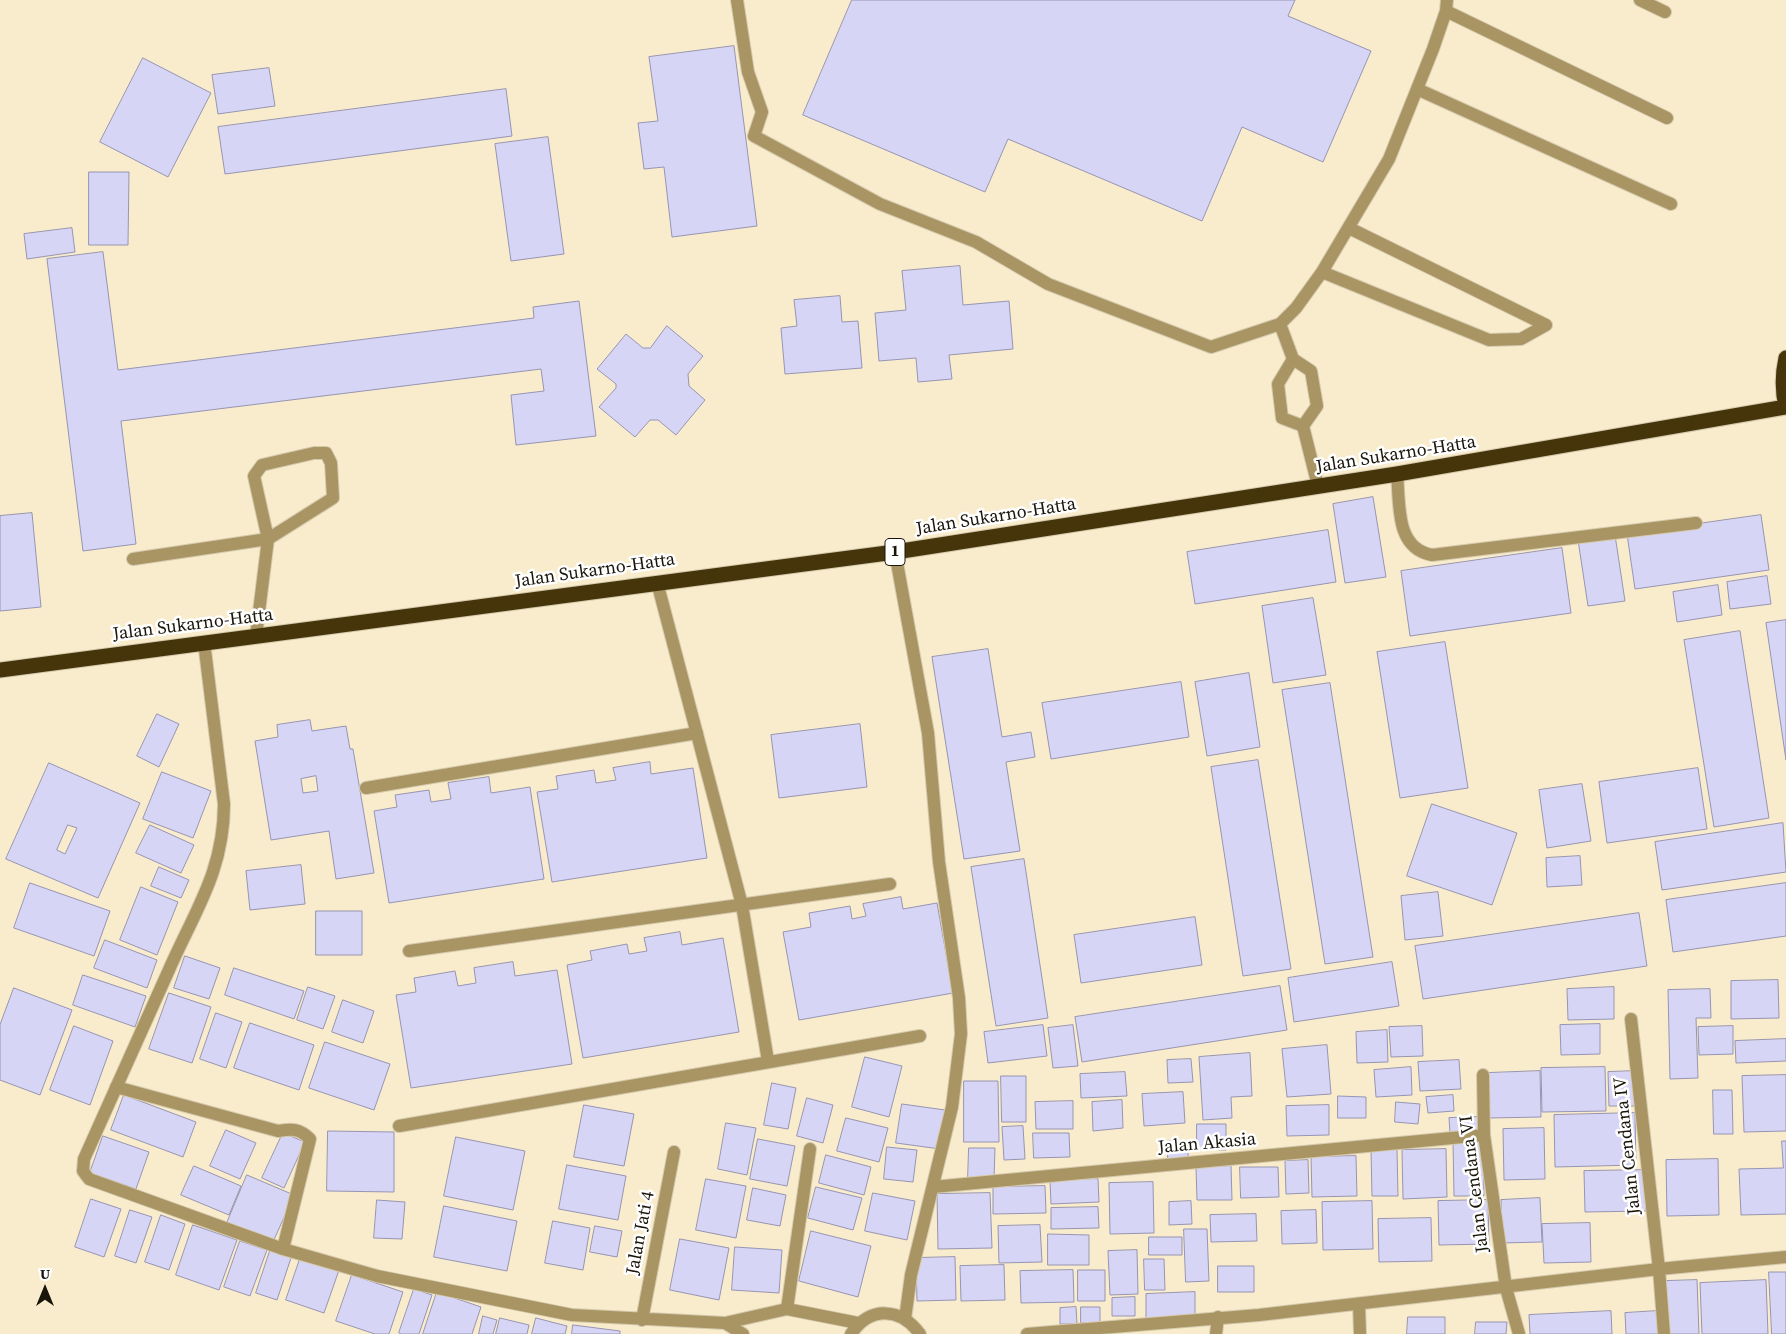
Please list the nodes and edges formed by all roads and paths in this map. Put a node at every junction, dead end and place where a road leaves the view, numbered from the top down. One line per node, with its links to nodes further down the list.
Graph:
1 (737, 0): 10 (street)
2 (1640, 0): 4 (street)
3 (1447, 6): 5 (street); 6 (street)
4 (1665, 12)
5 (1417, 90): 7 (street); 8 (street)
6 (1667, 118)
7 (1671, 204)
8 (1349, 228): 9 (street); 9 (street)
9 (1322, 272): 10 (street)
10 (1280, 324): 12 (street)
11 (1786, 358): 13 (highway, 1)
12 (1293, 359): 14 (street); 14 (street)
13 (1786, 407): 15 (highway, Jalan Sukarno-Hatta / 1)
14 (1303, 426): 16 (street)
15 (1397, 474): 16 (highway, Jalan Sukarno-Hatta / 1); 17 (street)
16 (1318, 486): 19 (highway, Jalan Sukarno-Hatta / 1)
17 (1696, 523)
18 (268, 539): 18 (street); 20 (street); 22 (street)
19 (895, 552): 21 (highway, Jalan Sukarno-Hatta / 1); 39 (street)
20 (133, 559)
21 (657, 582): 22 (highway, Jalan Sukarno-Hatta / 1); 25 (street)
22 (256, 636): 23 (highway, Jalan Sukarno-Hatta / 1)
23 (204, 642): 24 (highway, Jalan Sukarno-Hatta / 1); 34 (street)
24 (0, 670)
25 (697, 732): 26 (street); 28 (street)
26 (366, 788)
27 (890, 884): 28 (street)
28 (742, 905): 29 (street); 32 (street)
29 (409, 951)
30 (1631, 1019): 42 (street, Jalan Cendana IV)
31 (920, 1036): 32 (street)
32 (768, 1061): 35 (street)
33 (1483, 1075): 36 (street, Jalan Cendana VI)
34 (116, 1087): 40 (street); 40 (street)
35 (399, 1126)
36 (1484, 1135): 39 (street, Jalan Akasia); 43 (street, Jalan Cendana VI)
37 (810, 1149): 45 (street)
38 (674, 1152): 48 (street, Jalan Jati 4)
39 (933, 1187): 47 (street)
40 (283, 1249): 48 (street)
41 (1786, 1257): 42 (street)
42 (1659, 1268): 43 (street); 58 (street, Jalan Cendana IV)
43 (1506, 1288): 44 (street); 57 (street, Jalan Cendana VI)
44 (1359, 1304): 46 (street); 56 (street)
45 (787, 1309): 49 (street); 50 (street)
46 (1218, 1317): 54 (street); 55 (street)
47 (905, 1319): 50 (street); 53 (street)
48 (642, 1320): 49 (street)
49 (725, 1323): 51 (street)
50 (858, 1323): 52 (street)
51 (743, 1334)
52 (851, 1334)
53 (920, 1334)
54 (1027, 1334)
55 (1216, 1334)
56 (1360, 1334)
57 (1519, 1334)
58 (1664, 1334)

